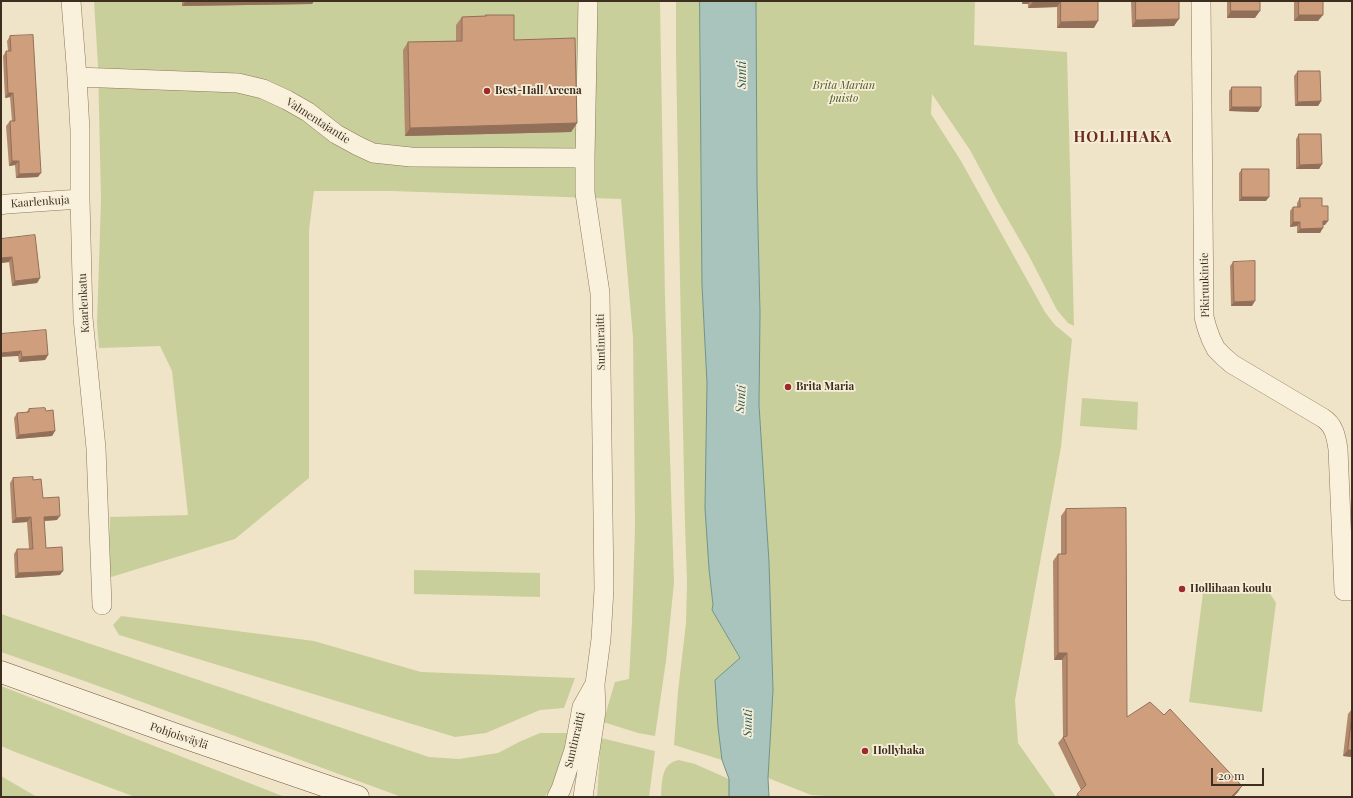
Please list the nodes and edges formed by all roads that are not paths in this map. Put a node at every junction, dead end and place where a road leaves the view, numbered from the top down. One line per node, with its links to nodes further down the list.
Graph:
1 (71, 1): 4 (street, Kaarlenkatu)
2 (588, 1): 5 (street, Suntinraitti)
3 (1201, 1): 8 (street, Pikiruukintie)
4 (77, 77): 5 (street, Valmentajantie); 6 (street, Kaarlenkatu)
5 (584, 158): 11 (street, Suntinraitti)
6 (80, 199): 7 (street, Kaarlenkuja); 9 (street, Kaarlenkatu)
7 (1, 205)
8 (1348, 591)
9 (102, 604)
10 (1, 672): 12 (main road, Pohjoisväylä)
11 (595, 684): 13 (street, Suntinraitti); 14 (street, Suntinraitti)
12 (358, 797)
13 (557, 797)
14 (583, 797)

